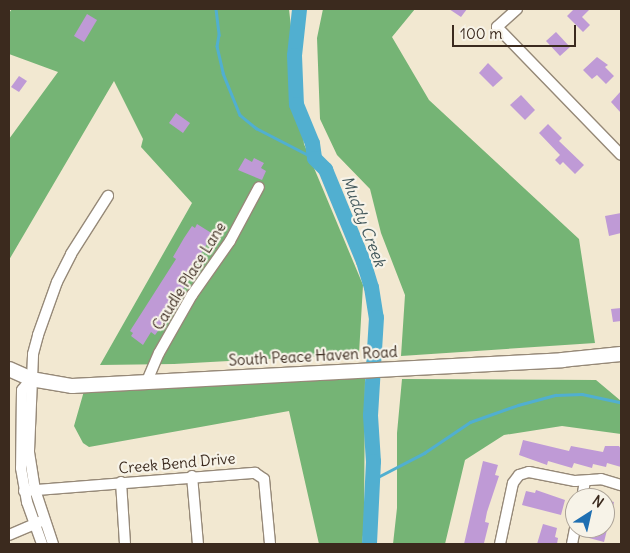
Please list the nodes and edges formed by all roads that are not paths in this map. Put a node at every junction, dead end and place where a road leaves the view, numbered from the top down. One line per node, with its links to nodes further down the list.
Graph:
1 (517, 9): 2 (street)
2 (621, 153)
3 (258, 186): 8 (street, Caudle Place Lane)
4 (108, 196): 7 (street)
5 (621, 354): 8 (main road, South Peace Haven Road)
6 (9, 370): 7 (main road, South Peace Haven Road)
7 (31, 380): 8 (main road, South Peace Haven Road); 14 (street)
8 (147, 381)
9 (192, 476): 11 (street, Creek Bend Drive); 20 (street); 21 (street, Creek Bend Drive)
10 (585, 481): 12 (street); 13 (street); 22 (street)
11 (121, 482): 14 (street, Creek Bend Drive); 19 (street)
12 (621, 485)
13 (584, 488)
14 (30, 490): 15 (street)
15 (39, 523): 16 (street); 17 (street); 18 (street)
16 (9, 535)
17 (42, 544)
18 (53, 544)
19 (125, 544)
20 (198, 544)
21 (270, 544)
22 (500, 544)

